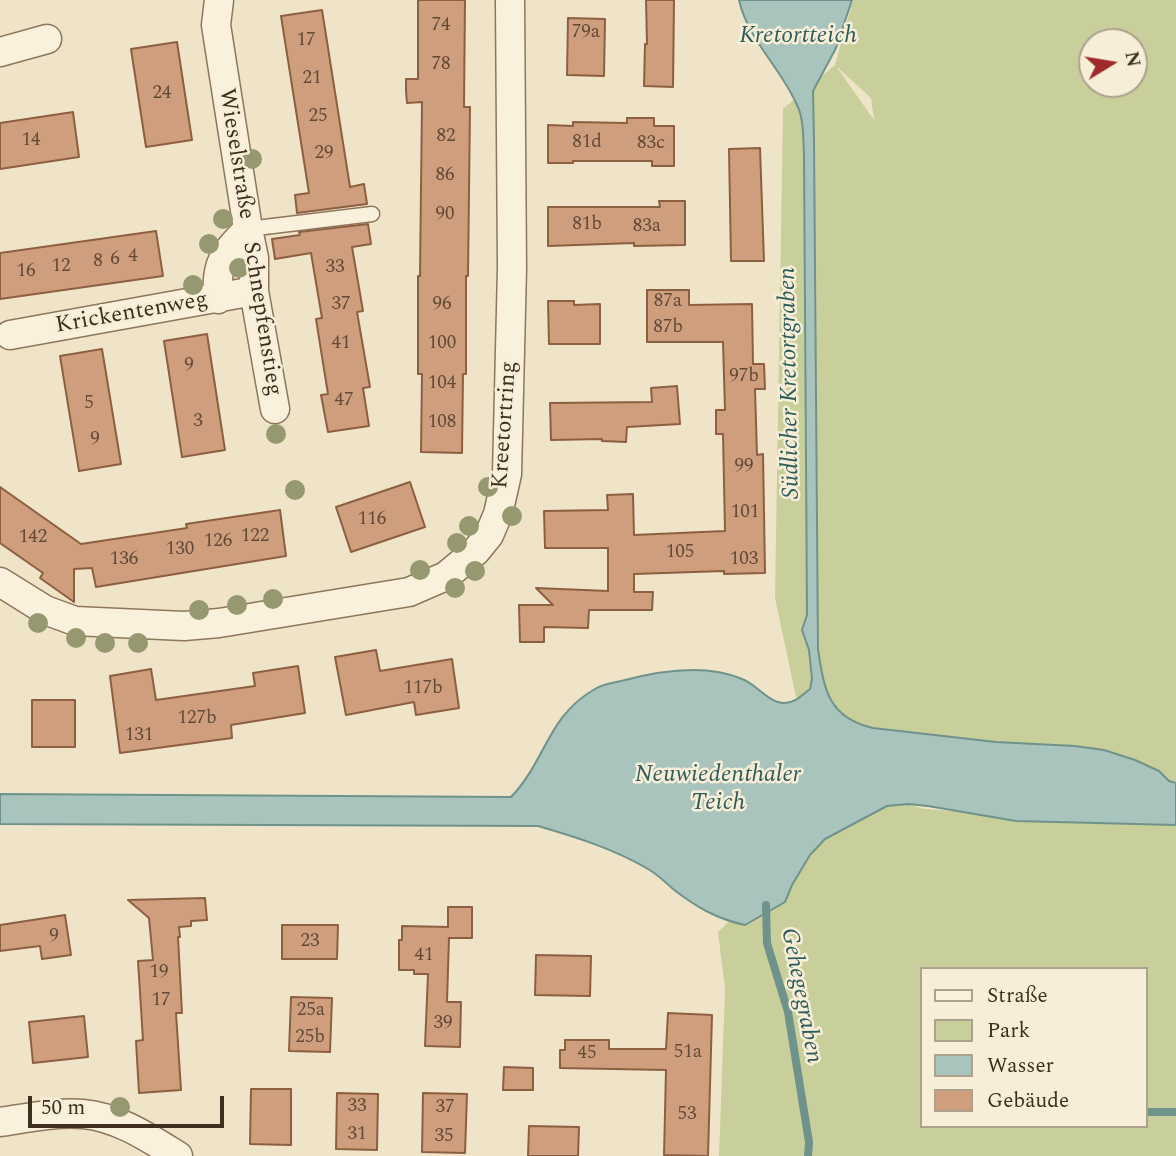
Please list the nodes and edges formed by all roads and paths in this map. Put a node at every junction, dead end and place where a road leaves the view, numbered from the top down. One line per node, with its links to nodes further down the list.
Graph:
1 (219, 0): 6 (street, Wieselstraße)
2 (510, 0): 11 (street, Kreetortring)
3 (47, 38): 4 (street)
4 (0, 52)
5 (372, 214): 6 (lane)
6 (248, 229): 7 (street, Schnepfenstieg); 8 (street, Wieselstraße)
7 (254, 291): 8 (street, Krickentenweg); 10 (street, Schnepfenstieg)
8 (218, 299): 9 (street, Krickentenweg)
9 (10, 335)
10 (275, 409)
11 (0, 582)
12 (0, 1122): 13 (street)
13 (178, 1156)

